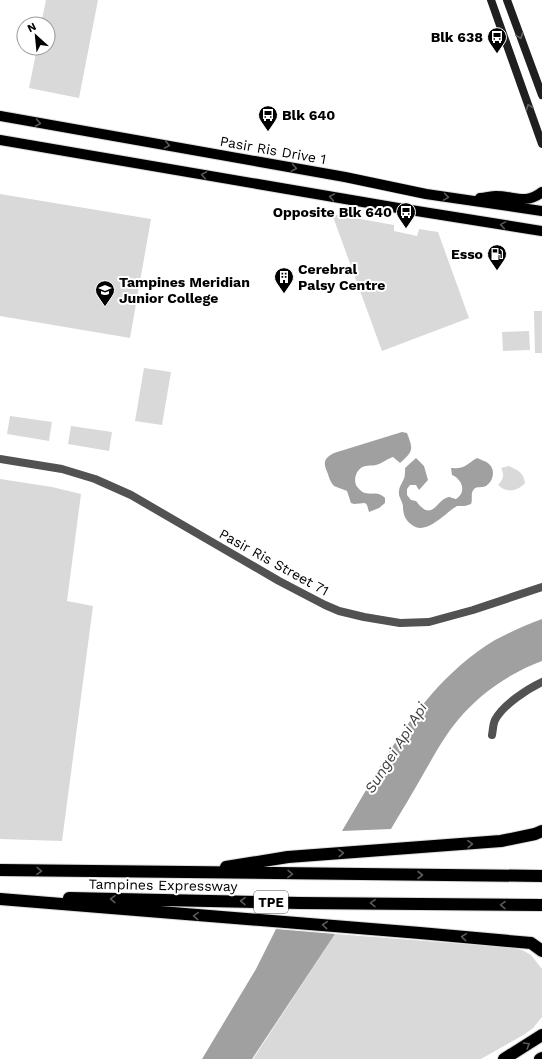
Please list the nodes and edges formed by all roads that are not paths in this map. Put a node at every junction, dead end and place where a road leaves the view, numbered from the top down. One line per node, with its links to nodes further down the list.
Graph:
1 (491, 0): 6 (main road, one-way to 1)
2 (507, 0): 3 (main road, one-way to 3)
3 (542, 96)
4 (0, 116): 8 (main road, Pasir Ris Drive 1, one-way to 8)
5 (0, 140): 10 (main road, one-way to 5)
6 (542, 144)
7 (542, 192): 8 (main road)
8 (466, 200): 9 (main road, Pasir Ris Drive 1)
9 (542, 210)
10 (542, 231)
11 (1, 461): 12 (street, Pasir Ris Street 71)
12 (542, 587)
13 (542, 682): 14 (street)
14 (492, 735)
15 (542, 831): 17 (highway, one-way to 15)
16 (0, 870): 17 (highway, Tampines Expressway / TPE, one-way to 17)
17 (195, 873): 18 (highway, Tampines Expressway / TPE, one-way to 18)
18 (542, 876)
19 (0, 898): 20 (highway, Tampines Expressway / TPE, one-way to 19); 21 (highway, one-way to 19)
20 (542, 905)
21 (542, 951)
22 (542, 1035): 23 (highway, one-way to 22)
23 (504, 1059)

